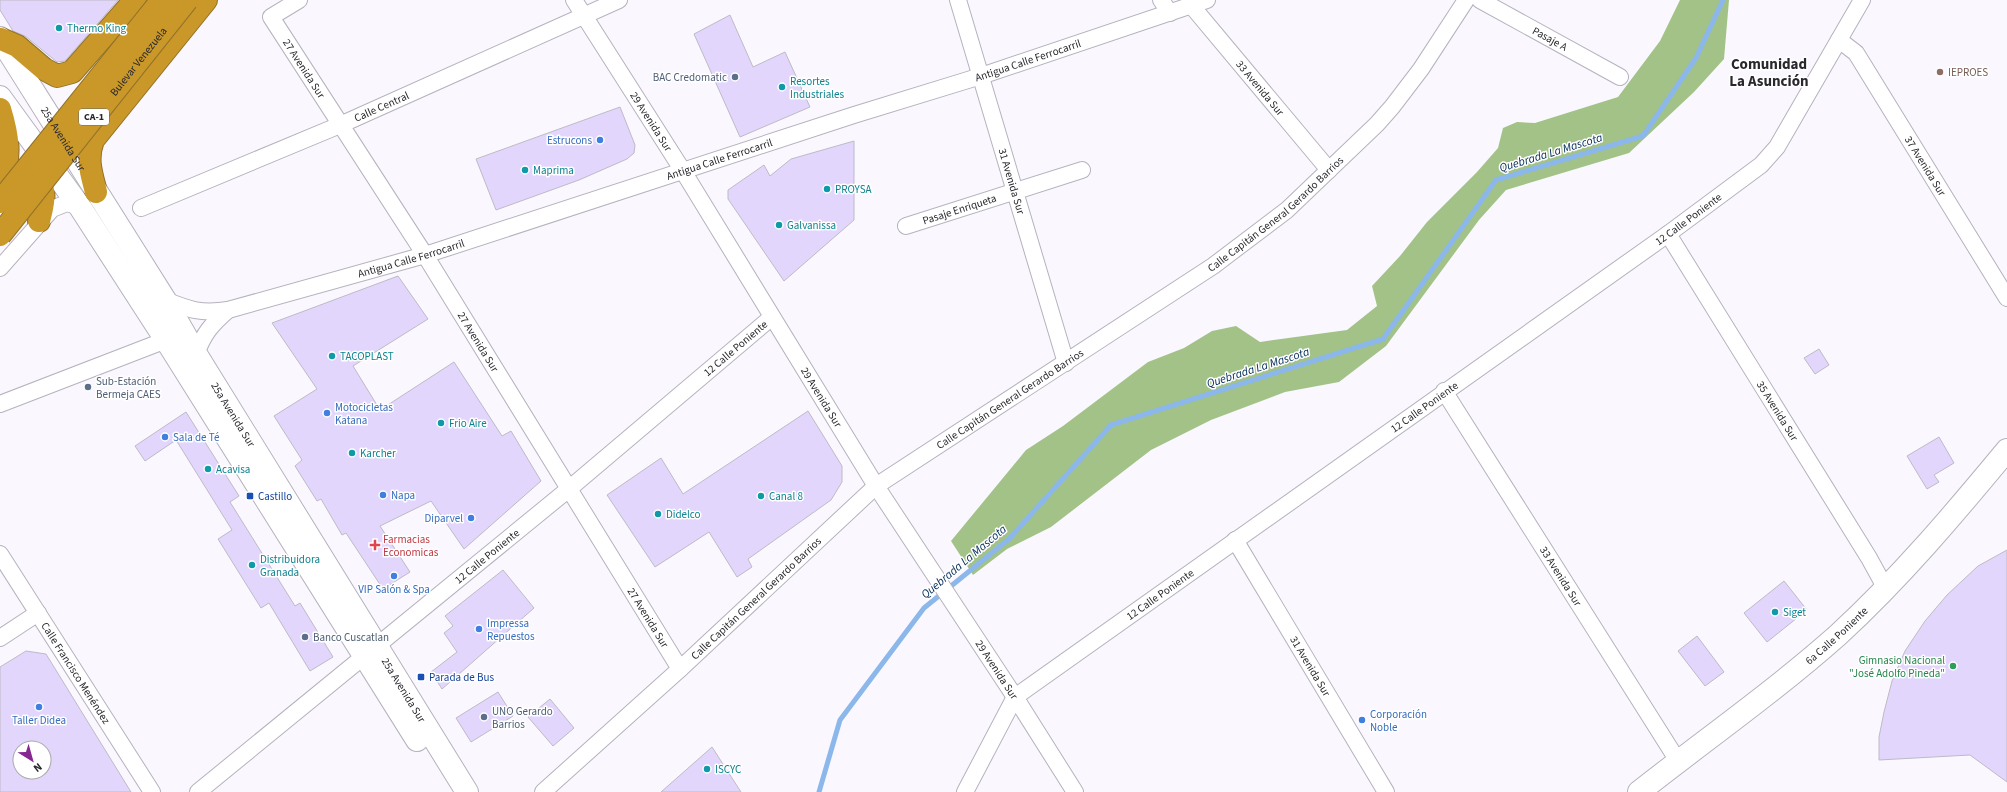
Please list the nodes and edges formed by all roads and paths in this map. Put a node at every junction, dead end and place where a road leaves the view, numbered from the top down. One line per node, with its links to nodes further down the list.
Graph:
1 (135, 0): 18 (highway)
2 (162, 0): 32 (highway, Bulevar Venezuela / CA-1, bridge)
3 (187, 0): 38 (highway, Bulevar Venezuela / CA-1, bridge)
4 (206, 0): 21 (highway)
5 (299, 0): 24 (street, 27 Avenida Sur)
6 (574, 0): 15 (street, 29 Avenida Sur)
7 (619, 0): 15 (street, Calle Central)
8 (958, 0): 19 (street, 31 Avenida Sur)
9 (1207, 0): 13 (street, Antigua Calle Ferrocarril)
10 (1466, 0): 26 (street, Calle Capitán General Gerardo Barrios)
11 (1480, 0): 20 (street, Pasaje A)
12 (1862, 0): 17 (street, 12 Calle Poniente)
13 (1191, 5): 14 (street, Antigua Calle Ferrocarril); 26 (street, 33 Avenida Sur)
14 (1166, 6): 19 (street, Antigua Calle Ferrocarril)
15 (583, 15): 24 (street, Calle Central); 27 (street, 29 Avenida Sur)
16 (0, 39): 18 (highway); 31 (street, 25a Avenida Sur)
17 (1839, 40): 37 (street, 12 Calle Poniente); 41 (street, 37 Avenida Sur)
18 (97, 44): 21 (highway)
19 (981, 76): 27 (street, Antigua Calle Ferrocarril); 30 (street, 31 Avenida Sur)
20 (1620, 77)
21 (136, 85): 31 (highway)
22 (0, 97): 33 (street, 25a Avenida Sur)
23 (0, 109): 28 (highway)
24 (340, 124): 34 (street, Calle Central); 39 (street, 27 Avenida Sur)
25 (1082, 170): 30 (street, Pasaje Enriqueta)
26 (1329, 170): 47 (street, Calle Capitán General Gerardo Barrios)
27 (683, 171): 39 (street, Antigua Calle Ferrocarril); 44 (street, 29 Avenida Sur)
28 (0, 184)
29 (0, 187): 35 (highway)
30 (1015, 191): 36 (street, Pasaje Enriqueta); 47 (street, 31 Avenida Sur)
31 (96, 192): 42 (street, 25a Avenida Sur)
32 (0, 202)
33 (80, 207): 35 (street); 45 (street, 25a Avenida Sur)
34 (141, 208)
35 (39, 221): 40 (street)
36 (906, 226)
37 (1668, 234): 48 (street, 12 Calle Poniente); 55 (street, 35 Avenida Sur)
38 (0, 235)
39 (425, 255): 43 (street, Antigua Calle Ferrocarril); 52 (street, 27 Avenida Sur)
40 (0, 268)
41 (2007, 298)
42 (165, 300): 43 (street, Antigua Calle Ferrocarril); 46 (street, 25a Avenida Sur)
43 (228, 310): 46 (street, Antigua Calle Ferrocarril)
44 (772, 317): 51 (street, 29 Avenida Sur); 52 (street, 12 Calle Poniente)
45 (166, 340): 49 (street); 58 (street, 25a Avenida Sur)
46 (196, 354): 58 (street, 25a Avenida Sur)
47 (1066, 363): 51 (street, Calle Capitán General Gerardo Barrios)
48 (1444, 391): 53 (street, 12 Calle Poniente); 61 (street, 33 Avenida Sur)
49 (0, 404)
50 (2007, 450): 55 (street, 6a Calle Poniente)
51 (876, 486): 59 (street, Calle Capitán General Gerardo Barrios); 60 (street, 29 Avenida Sur)
52 (570, 488): 58 (street, 12 Calle Poniente); 59 (street, 27 Avenida Sur)
53 (1235, 540): 60 (street, 12 Calle Poniente); 69 (street, 31 Avenida Sur)
54 (0, 554): 56 (street, Calle Francisco Menéndez)
55 (1886, 589): 61 (street, 6a Calle Poniente)
56 (38, 613): 57 (street); 62 (street, Calle Francisco Menéndez)
57 (0, 638)
58 (370, 652): 63 (street, 12 Calle Poniente); 64 (street, 25a Avenida Sur); 65 (street, 25a Avenida Sur)
59 (680, 669): 66 (street, Calle Capitán General Gerardo Barrios)
60 (1015, 697): 67 (street, 12 Calle Poniente); 68 (street, 29 Avenida Sur)
61 (1678, 761): 70 (street, 6a Calle Poniente)
62 (152, 792)
63 (198, 792)
64 (450, 792)
65 (467, 792)
66 (543, 792)
67 (966, 792)
68 (1075, 792)
69 (1386, 792)
70 (1639, 792)

